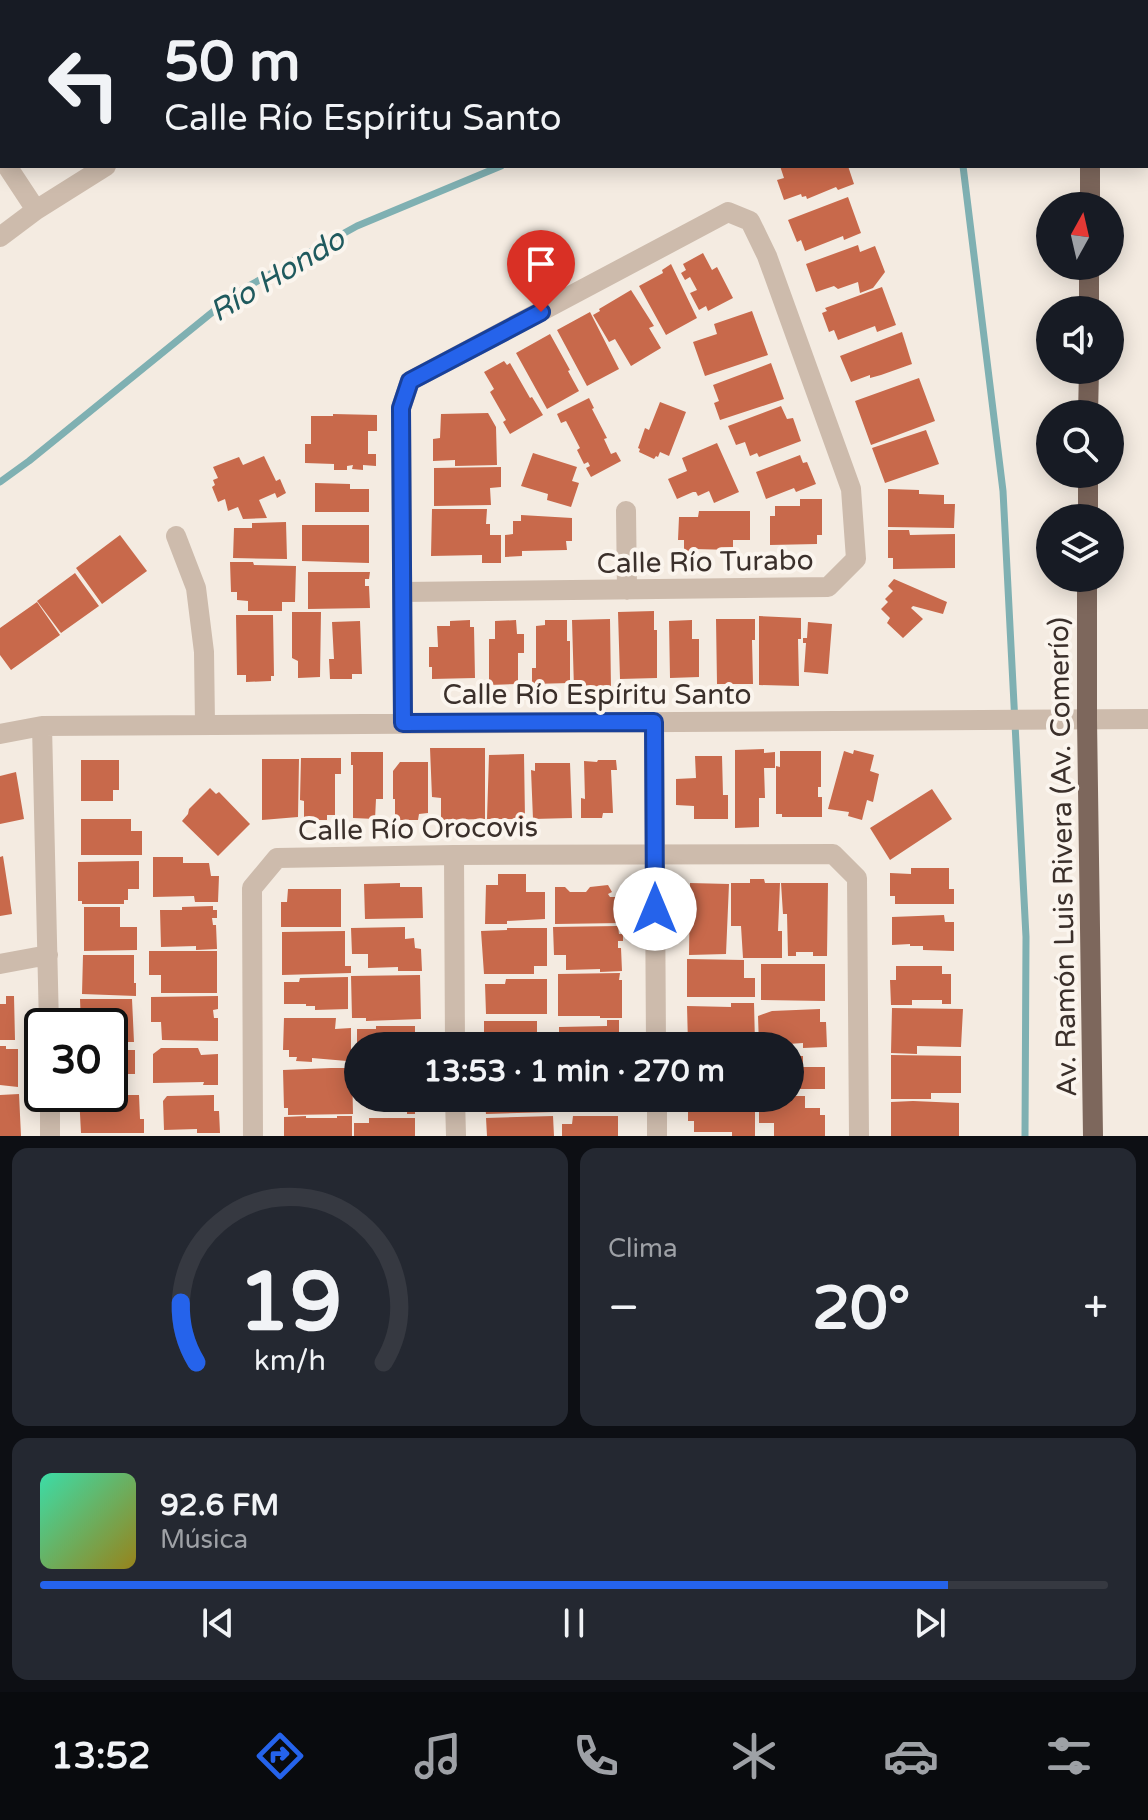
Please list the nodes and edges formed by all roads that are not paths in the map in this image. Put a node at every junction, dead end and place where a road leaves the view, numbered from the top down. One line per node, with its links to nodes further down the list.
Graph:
1 (8, 168): 5 (street)
2 (103, 168): 5 (street)
3 (1090, 168): 4 (main road)
4 (1090, 192)
5 (36, 210): 6 (street)
6 (0, 237)
7 (626, 511): 9 (street)
8 (176, 536): 16 (street)
9 (627, 590): 10 (street, Calle Río Turabo); 10 (street, Calle Río Turabo)
10 (403, 592): 15 (street)
11 (1087, 592): 13 (main road, Av. Ramón Luis Rivera (Av. Comerío))
12 (1148, 719): 13 (street, Calle Río Espíritu Santo)
13 (1087, 720): 14 (street, Calle Río Espíritu Santo); 34 (main road, Av. Ramón Luis Rivera (Av. Comerío))
14 (654, 722): 15 (street, Calle Río Espíritu Santo); 19 (street)
15 (403, 723): 16 (street, Calle Río Espíritu Santo)
16 (205, 724): 17 (street, Calle Río Espíritu Santo)
17 (42, 726): 18 (street, Calle Río Espíritu Santo); 21 (street)
18 (0, 734)
19 (655, 854): 20 (street, Calle Río Orocovis); 25 (street); 33 (street, Calle Río Orocovis)
20 (454, 855): 24 (street); 30 (street, Calle Río Orocovis)
21 (48, 955): 22 (street); 23 (street)
22 (0, 964)
23 (49, 1008)
24 (455, 1032)
25 (656, 1032)
26 (50, 1112): 29 (street)
27 (455, 1112): 31 (street)
28 (657, 1112): 32 (street)
29 (50, 1136)
30 (253, 1136)
31 (456, 1136)
32 (657, 1136)
33 (859, 1136)
34 (1093, 1136)

